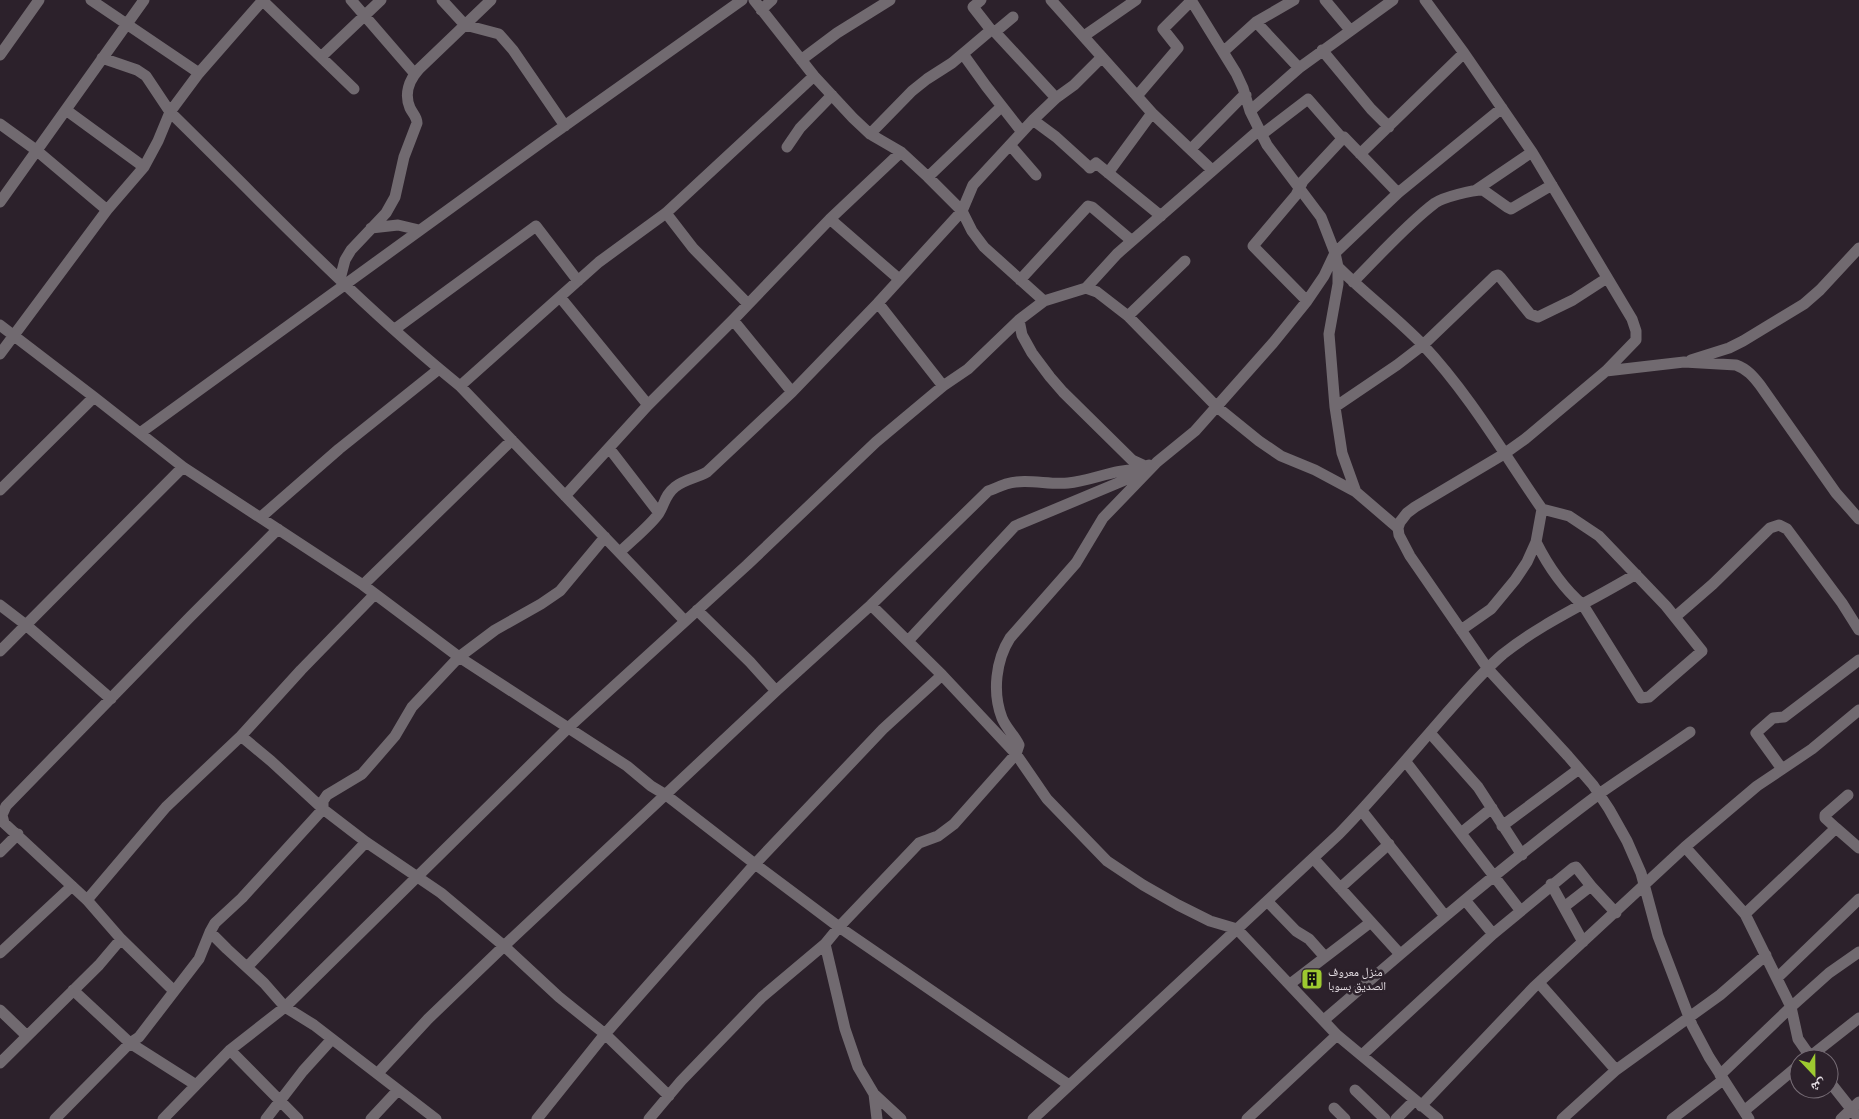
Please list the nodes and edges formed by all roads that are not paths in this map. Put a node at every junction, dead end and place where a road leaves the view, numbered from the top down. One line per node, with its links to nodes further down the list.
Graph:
1 (39, 0): 33 (street)
2 (91, 0): 25 (street)
3 (144, 0): 25 (street)
4 (263, 0): 35 (street); 40 (street)
5 (351, 0): 22 (street)
6 (381, 0): 22 (street)
7 (442, 0): 26 (street)
8 (491, 0): 26 (street)
9 (742, 0): 56 (street)
10 (754, 0): 21 (street)
11 (772, 0): 21 (street)
12 (890, 0): 38 (street)
13 (981, 0): 28 (street)
14 (1051, 0): 29 (street)
15 (1136, 0): 29 (street)
16 (1191, 0): 31 (street); 46 (street)
17 (1294, 0): 24 (street)
18 (1325, 0): 27 (street)
19 (1393, 0): 27 (street)
20 (1425, 0): 32 (street)
21 (761, 10): 38 (street)
22 (364, 16): 35 (street); 41 (street)
23 (1013, 17): 28 (street)
24 (1256, 22): 31 (street); 39 (street)
25 (127, 24): 37 (street); 40 (street)
26 (465, 25): 41 (street); 56 (street)
27 (1350, 30): 30 (street)
28 (993, 31): 34 (street); 47 (street)
29 (1084, 36): 36 (street)
30 (1322, 50): 39 (street); 57 (street)
31 (1223, 52): 44 (street)
32 (1464, 53): 49 (street); 57 (street)
33 (0, 54)
34 (963, 54): 48 (street); 60 (street)
35 (321, 57): 43 (street)
36 (1102, 57): 46 (street); 47 (street)
37 (102, 58): 50 (street); 52 (street)
38 (801, 60): 42 (street)
39 (1299, 68): 51 (street)
40 (199, 73): 52 (street)
41 (415, 74): 84 (street)
42 (814, 76): 45 (street); 81 (street)
43 (354, 89)
44 (1246, 95): 51 (street); 64 (street)
45 (832, 96): 60 (street); 63 (street)
46 (1137, 96): 53 (street)
47 (1056, 98): 54 (street)
48 (1002, 106): 58 (street); 73 (street)
49 (1502, 108): 67 (street); 77 (street)
50 (66, 110): 65 (street); 69 (street)
51 (1250, 111): 59 (street)
52 (170, 112): 69 (street); 95 (street)
53 (1152, 113): 64 (street); 71 (street)
54 (1033, 120): 58 (street); 71 (street)
55 (0, 124): 65 (street)
56 (565, 126): 85 (street)
57 (1389, 127): 68 (street)
58 (1022, 132): 62 (street)
59 (1260, 133): 61 (street); 70 (street); 75 (street)
60 (870, 134): 66 (street)
61 (1342, 138): 68 (street); 75 (street)
62 (1010, 145): 72 (street); 80 (street)
63 (787, 147)
64 (1191, 149): 70 (street)
65 (36, 150): 78 (street); 79 (street)
66 (901, 152): 73 (street); 83 (street)
67 (1532, 152): 74 (street); 76 (street)
68 (1360, 154): 77 (street)
69 (144, 167): 79 (street)
70 (1212, 170): 82 (street)
71 (1108, 173): 82 (street)
72 (1036, 175)
73 (928, 177): 80 (street)
74 (1552, 185): 76 (street); 91 (street)
75 (1299, 188): 88 (street); 100 (street)
76 (1476, 190): 96 (street)
77 (1398, 193): 88 (street)
78 (0, 202)
79 (107, 210): 108 (street)
80 (962, 211): 92 (street); 93 (street)
81 (666, 213): 94 (street); 102 (street)
82 (1161, 216): 86 (street)
83 (830, 219): 92 (street); 102 (street)
84 (371, 228): 85 (street); 95 (street)
85 (419, 230): 95 (street)
86 (1132, 241): 93 (street); 97 (street)
87 (1859, 248): 111 (street)
88 (1335, 253): 90 (street); 100 (street)
89 (1185, 261): 103 (street)
90 (1338, 267): 96 (street); 120 (street)
91 (1607, 278): 109 (street); 113 (street)
92 (899, 279): 101 (street)
93 (1020, 280): 99 (street)
94 (578, 281): 98 (street); 107 (street)
95 (343, 282): 107 (street); 121 (street)
96 (1354, 282): 109 (street)
97 (1086, 288): 99 (street); 103 (street)
98 (560, 297): 114 (street); 118 (street)
99 (1044, 301): 105 (street)
100 (1307, 301): 119 (street)
101 (878, 303): 115 (street); 116 (street)
102 (748, 304): 104 (street)
103 (1128, 316): 119 (street)
104 (733, 320): 116 (street); 118 (street)
105 (1019, 320): 115 (street); 127 (street)
106 (0, 325): 108 (street)
107 (395, 329): 112 (street)
108 (14, 336): 110 (street); 117 (street)
109 (1423, 345): 120 (street); 124 (street)
110 (0, 354)
111 (1684, 362): 113 (street); 134 (street)
112 (439, 369): 114 (street); 133 (street)
113 (1606, 370): 124 (street)
114 (460, 386): 122 (street)
115 (943, 386): 146 (street)
116 (792, 392): 132 (street)
117 (94, 397): 121 (street); 128 (street)
118 (648, 405): 123 (street)
119 (1217, 407): 125 (street); 129 (street)
120 (1335, 407): 129 (street)
121 (140, 433): 126 (street)
122 (512, 440): 130 (street); 141 (street)
123 (608, 448): 130 (street); 132 (street)
124 (1504, 454): 131 (street); 135 (street)
125 (1157, 462): 127 (street); 165 (street)
126 (183, 467): 133 (street); 149 (street)
127 (1142, 468): 144 (street); 152 (street)
128 (0, 490)
129 (1356, 492): 135 (street)
130 (565, 496): 137 (street)
131 (1542, 509): 138 (street); 140 (street)
132 (659, 513): 139 (street)
133 (261, 517): 136 (street)
134 (1859, 519)
135 (1398, 528): 150 (street)
136 (278, 529): 141 (street); 159 (street)
137 (605, 537): 139 (street); 154 (street)
138 (1536, 542): 145 (street); 150 (street)
139 (620, 552): 148 (street)
140 (1636, 574): 145 (street); 147 (street)
141 (363, 585): 142 (street)
142 (374, 594): 154 (street); 164 (street)
143 (0, 605): 149 (street)
144 (871, 605): 152 (street); 158 (street)
145 (1583, 605): 147 (street); 156 (street)
146 (698, 610): 148 (street); 158 (street)
147 (1675, 617): 151 (street)
148 (685, 621): 161 (street)
149 (26, 625): 153 (street); 159 (street)
150 (1461, 630): 156 (street)
151 (1859, 630)
152 (908, 641): 157 (street)
153 (0, 651)
154 (459, 657): 161 (street); 173 (street)
155 (1859, 660): 168 (street)
156 (1488, 669): 163 (street); 167 (street)
157 (942, 675): 165 (street); 186 (street)
158 (776, 691): 170 (street)
159 (111, 699): 178 (street)
160 (1859, 710): 168 (street)
161 (568, 728): 170 (street); 188 (street)
162 (1690, 732): 169 (street)
163 (1430, 733): 166 (street); 172 (street)
164 (241, 736): 173 (street); 195 (street)
165 (1016, 754): 204 (street); 205 (street)
166 (1406, 762): 174 (street); 177 (street)
167 (1579, 769): 169 (street); 175 (street)
168 (1782, 769): 181 (street)
169 (1599, 794): 184 (street); 190 (street)
170 (666, 795): 186 (street); 211 (street)
171 (1848, 795): 176 (street)
172 (1492, 808): 175 (street); 177 (street)
173 (323, 809): 179 (street); 206 (street)
174 (1362, 811): 180 (street); 185 (street)
175 (1502, 826): 184 (street)
176 (1836, 828): 182 (street); 201 (street)
177 (1462, 833): 187 (street)
178 (18, 834): 183 (street); 191 (street)
179 (366, 842): 188 (street); 217 (street)
180 (1389, 844): 193 (street); 202 (street)
181 (1685, 847): 190 (street); 201 (street)
182 (1859, 848)
183 (0, 852)
184 (1522, 855): 187 (street)
185 (1313, 858): 193 (street); 197 (street)
186 (755, 864): 204 (street); 229 (street)
187 (1494, 876): 196 (street); 199 (street)
188 (416, 877): 211 (street); 223 (street)
189 (1551, 884): 192 (street); 198 (street); 199 (street)
190 (1646, 884): 200 (street); 226 (street)
191 (72, 886): 195 (street); 213 (street)
192 (1591, 886): 198 (street); 200 (street)
193 (1340, 888): 203 (street)
194 (1859, 899): 218 (street)
195 (87, 900): 208 (street)
196 (1465, 900): 202 (street); 207 (street)
197 (1268, 902): 205 (street); 216 (street)
198 (1564, 907): 209 (street)
199 (1520, 910): 207 (street)
200 (1616, 913): 209 (street)
201 (1745, 914): 215 (street)
202 (1445, 916): 214 (street)
203 (1371, 922): 214 (street); 216 (street)
204 (839, 927): 210 (street); 244 (street)
205 (1237, 929): 220 (street); 244 (street)
206 (210, 932): 217 (street); 222 (street)
207 (1493, 934): 237 (street)
208 (121, 939): 221 (street); 222 (street)
209 (1583, 942): 219 (street)
210 (826, 944): 248 (street); 249 (street)
211 (504, 946): 229 (street); 240 (street)
212 (1859, 952): 224 (street)
213 (0, 953)
214 (1399, 954): 228 (street)
215 (1766, 955): 218 (street); 226 (street)
216 (1325, 957): 220 (street)
217 (248, 966): 223 (street)
218 (1777, 978): 224 (street)
219 (1539, 983): 239 (street); 251 (street)
220 (1290, 984): 228 (street)
221 (73, 990): 231 (street); 233 (street)
222 (174, 991): 233 (street)
223 (285, 1007): 232 (street); 236 (street)
224 (1791, 1007): 234 (street); 242 (street)
225 (0, 1010): 231 (street)
226 (1689, 1018): 239 (street); 242 (street)
227 (1859, 1018): 235 (street)
228 (1324, 1020): 230 (street)
229 (605, 1034): 249 (street); 261 (street)
230 (1337, 1035): 237 (street); 266 (street)
231 (27, 1036): 238 (street)
232 (332, 1039): 240 (street); 250 (street)
233 (130, 1043): 243 (street); 255 (street)
234 (1804, 1049)
235 (1821, 1049)
236 (230, 1050): 243 (street); 250 (street)
237 (1362, 1055): 251 (street)
238 (0, 1063)
239 (1616, 1070): 271 (street)
240 (378, 1074): 245 (street)
241 (1789, 1074): 254 (street)
242 (1721, 1077): 254 (street); 272 (street)
243 (196, 1085): 256 (street)
244 (1069, 1085): 265 (street)
245 (398, 1090): 259 (street); 260 (street)
246 (1355, 1090): 268 (street)
247 (1839, 1091): 253 (street)
248 (874, 1094): 263 (street); 264 (street)
249 (668, 1096): 262 (street)
250 (281, 1101): 257 (street); 258 (street)
251 (1418, 1103): 269 (street); 270 (street)
252 (1334, 1108): 267 (street)
253 (1856, 1110): 273 (street)
254 (1746, 1115)
255 (55, 1119)
256 (163, 1119)
257 (266, 1119)
258 (298, 1119)
259 (371, 1119)
260 (436, 1119)
261 (537, 1119)
262 (648, 1119)
263 (877, 1119)
264 (901, 1119)
265 (1033, 1119)
266 (1247, 1119)
267 (1345, 1119)
268 (1384, 1119)
269 (1396, 1119)
270 (1438, 1119)
271 (1562, 1119)
272 (1672, 1119)
273 (1841, 1119)

